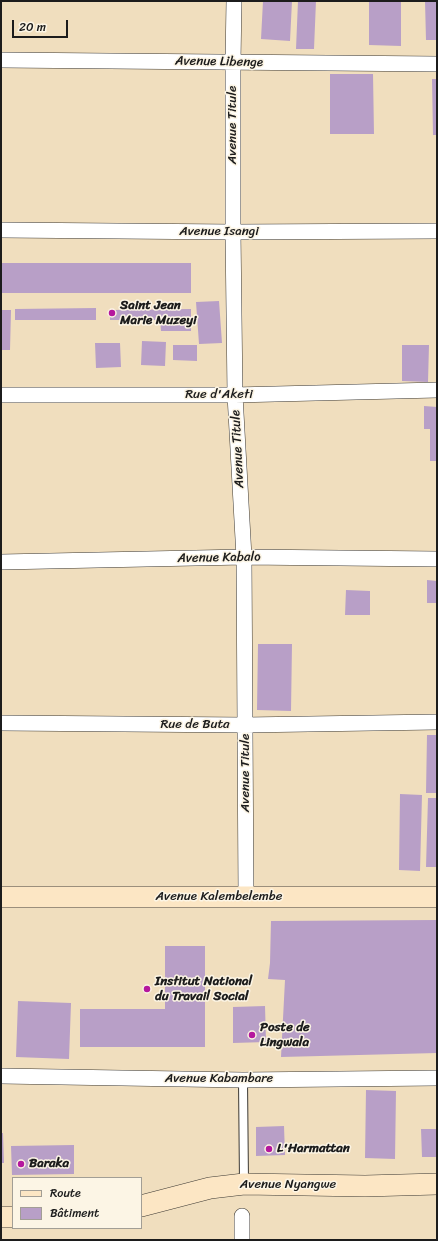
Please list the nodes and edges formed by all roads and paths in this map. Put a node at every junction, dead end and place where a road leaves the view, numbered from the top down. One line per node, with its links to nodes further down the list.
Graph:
1 (234, 1): 3 (street, Avenue Titule)
2 (1, 60): 3 (street, Avenue Libenge)
3 (233, 62): 4 (street, Avenue Libenge); 7 (street, Avenue Titule)
4 (437, 64)
5 (1, 230): 7 (street, Avenue Isangi)
6 (437, 231): 7 (street, Avenue Isangi)
7 (233, 232): 10 (street, Avenue Titule)
8 (437, 390): 10 (street, Rue d'Aketi)
9 (1, 395): 10 (street, Rue d'Aketi)
10 (235, 395): 11 (street, Avenue Titule)
11 (244, 557): 12 (street, Avenue Kabalo); 13 (street, Avenue Kabalo); 16 (street, Avenue Titule)
12 (437, 559)
13 (1, 562)
14 (437, 722): 16 (street, Rue de Buta)
15 (1, 723): 16 (street, Rue de Buta)
16 (245, 725): 18 (street, Avenue Titule)
17 (1, 897): 18 (street, Avenue Kalembelembe)
18 (246, 897): 19 (street, Avenue Kalembelembe)
19 (437, 898)
20 (1, 1076): 22 (street, Avenue Kabambare)
21 (437, 1078): 22 (street, Avenue Kabambare)
22 (243, 1080): 23 (lane)
23 (244, 1184): 24 (street, Avenue Nyangwe); 25 (street, Avenue Nyangwe)
24 (437, 1184)
25 (142, 1206)
26 (242, 1216): 29 (street)
27 (1, 1217): 28 (street)
28 (12, 1217)
29 (242, 1240)

